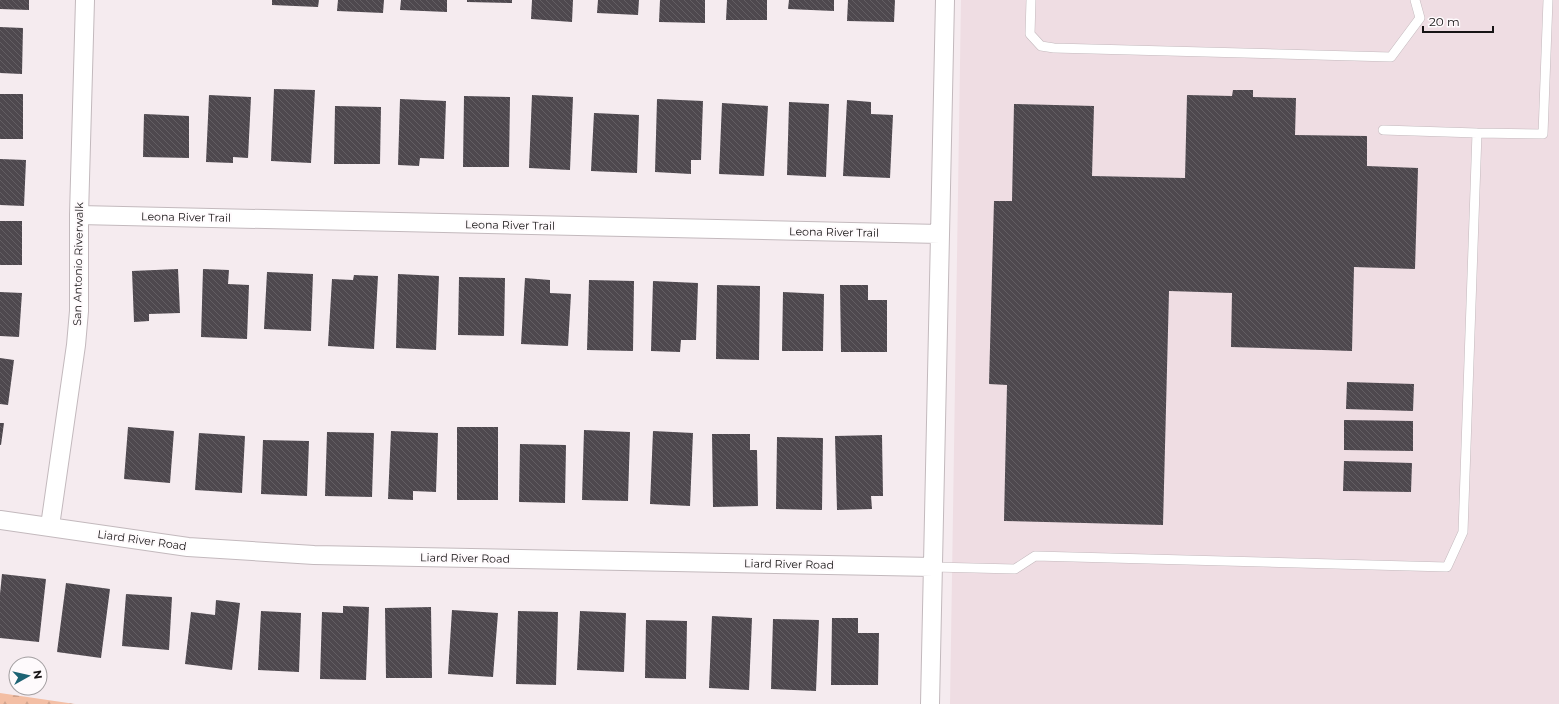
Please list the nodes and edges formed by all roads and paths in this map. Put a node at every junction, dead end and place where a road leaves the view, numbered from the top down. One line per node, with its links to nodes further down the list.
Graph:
1 (84, 0): 8 (street, San Antonio Riverwalk)
2 (945, 0): 9 (street)
3 (1031, 0): 4 (lane)
4 (1415, 0)
5 (1548, 0): 7 (lane)
6 (1383, 130): 7 (lane)
7 (1477, 133): 12 (lane)
8 (79, 215): 9 (street, Leona River Trail); 11 (street, San Antonio Riverwalk)
9 (940, 234): 12 (street)
10 (0, 520): 11 (street, Liard River Road)
11 (50, 526): 12 (street, Liard River Road)
12 (933, 567): 13 (street)
13 (930, 704)

